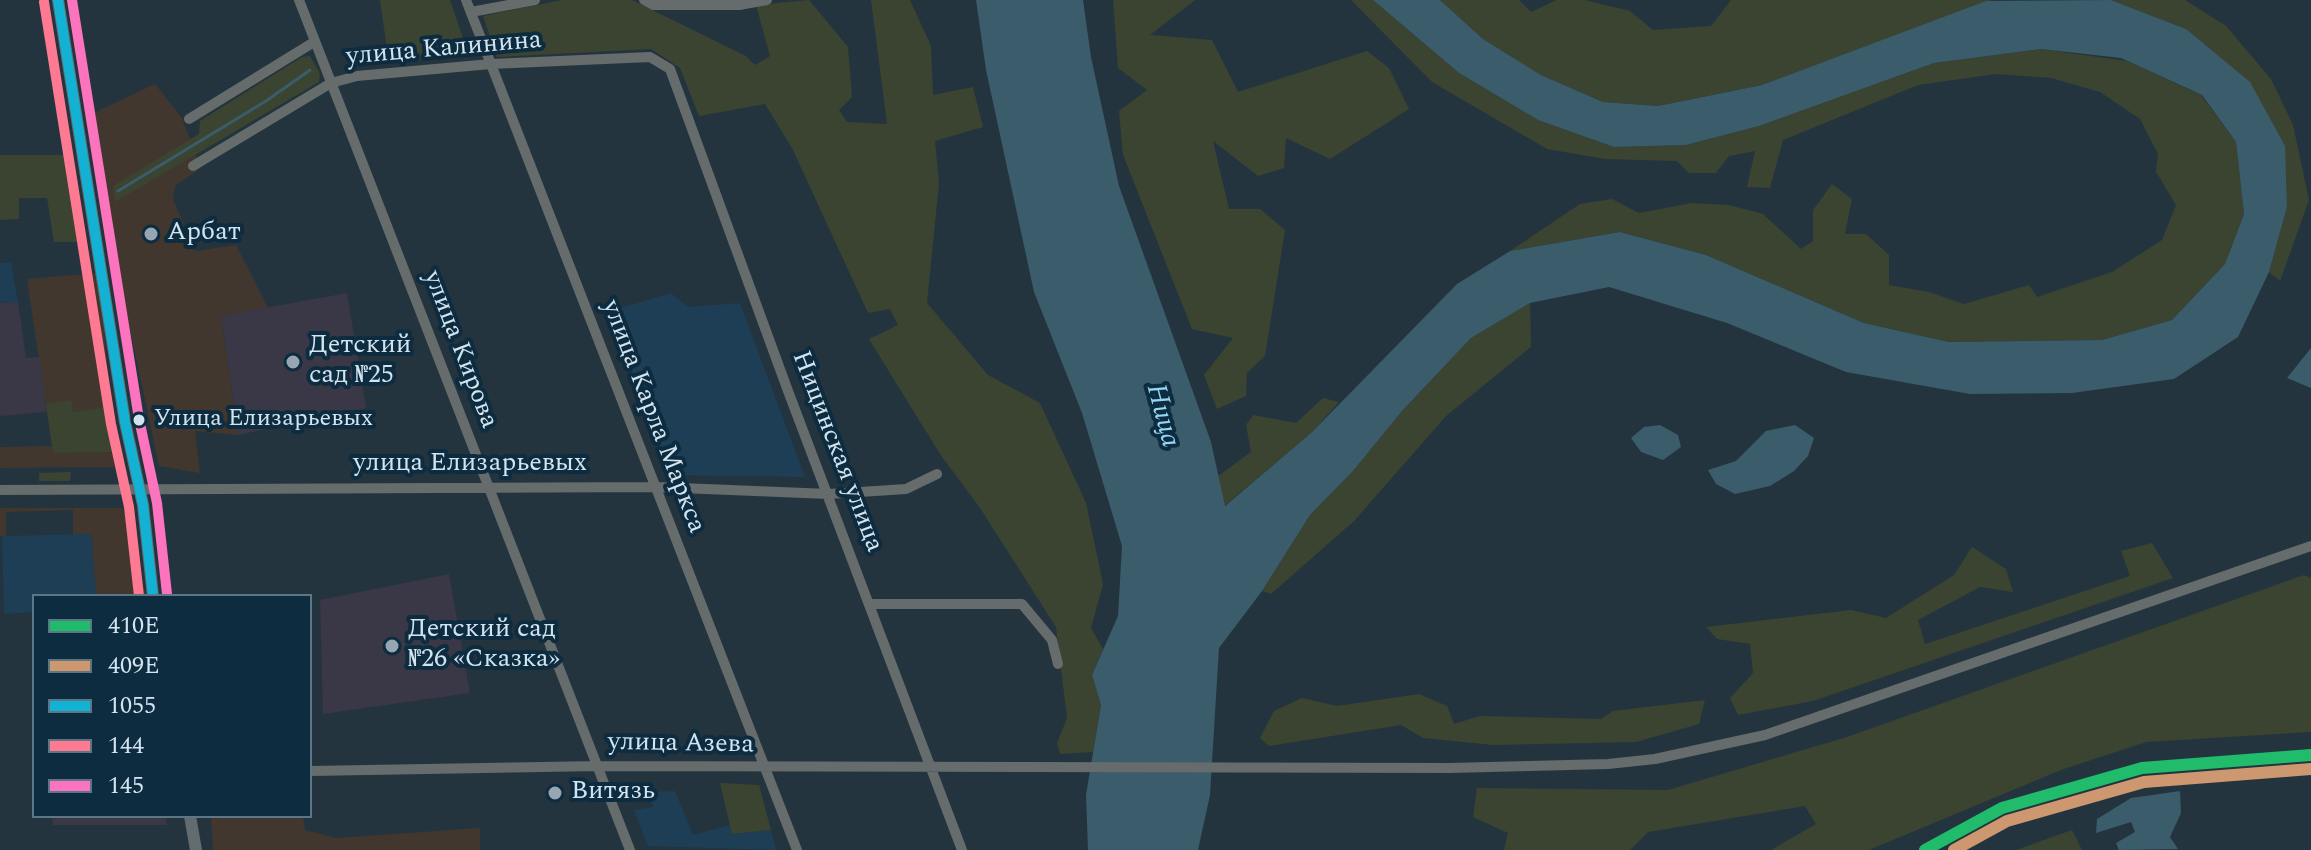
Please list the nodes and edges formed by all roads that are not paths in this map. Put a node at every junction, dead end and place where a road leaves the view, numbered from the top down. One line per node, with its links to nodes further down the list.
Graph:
1 (58, 0): 17 (main road)
2 (299, 0): 8 (street, улица Кирова)
3 (466, 0): 7 (street, улица Карла Маркса)
4 (535, 0): 7 (street, улица Калинина)
5 (644, 0): 6 (street)
6 (767, 0)
7 (471, 12): 9 (street, улица Карла Маркса)
8 (314, 42): 11 (street, улица Кирова); 12 (street, улица Калинина)
9 (491, 64): 10 (street, улица Калинина); 11 (street, улица Калинина); 16 (street, улица Карла Маркса)
10 (670, 69): 19 (street, Ницинская улица)
11 (331, 83): 13 (street, улица Калинина); 15 (street, улица Кирова)
12 (189, 119)
13 (193, 166)
14 (937, 474): 19 (street, улица Елизарьевых)
15 (489, 486): 16 (street, улица Елизарьевых); 17 (street, улица Елизарьевых); 24 (street, улица Кирова)
16 (656, 487): 19 (street, улица Елизарьевых); 25 (street, улица Карла Маркса)
17 (139, 488): 18 (street, улица Елизарьевых); 21 (main road)
18 (0, 490)
19 (829, 494): 22 (street, Ницинская улица)
20 (2311, 546): 26 (street, улица Азева)
21 (153, 594)
22 (871, 604): 23 (street); 26 (street, Ницинская улица)
23 (1058, 664)
24 (599, 766): 25 (street, улица Азева); 27 (street, улица Азева); 30 (street, улица Кирова)
25 (766, 768): 26 (street, улица Азева); 31 (street, улица Карла Маркса)
26 (932, 768): 32 (street, Ницинская улица)
27 (312, 771)
28 (190, 818): 29 (main road)
29 (196, 850)
30 (630, 850)
31 (797, 850)
32 (962, 850)

